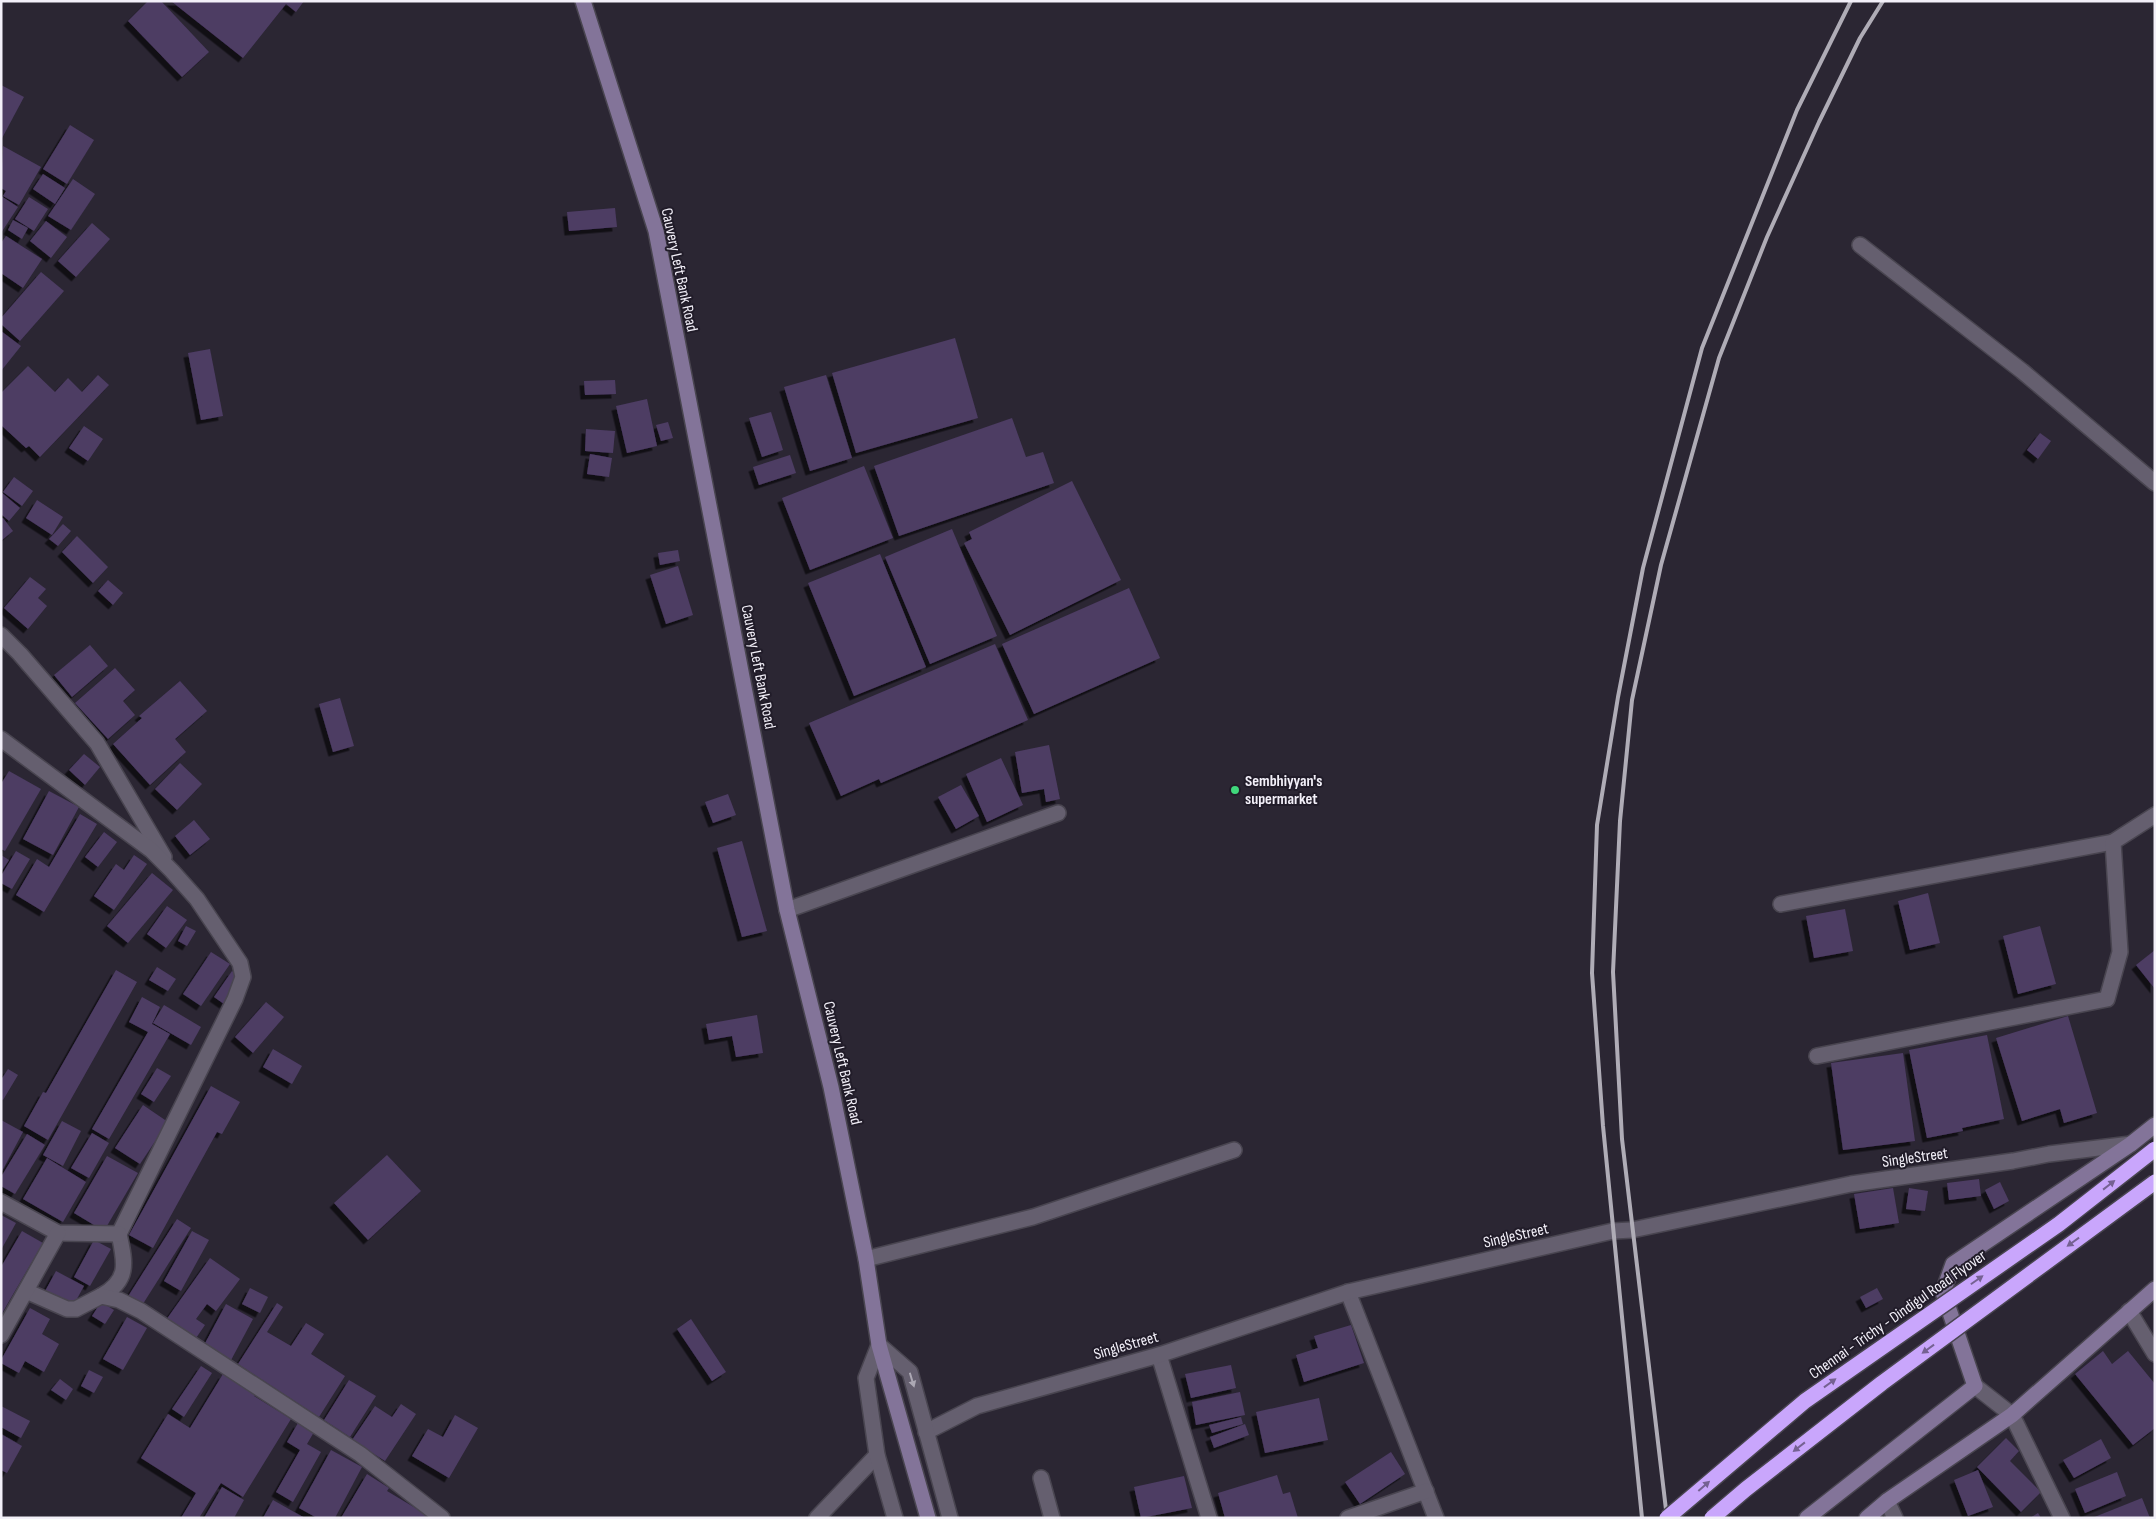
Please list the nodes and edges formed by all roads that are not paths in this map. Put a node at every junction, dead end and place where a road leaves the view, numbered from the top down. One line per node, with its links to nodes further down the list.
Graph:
1 (583, 1): 11 (main road, Cauvery Left Bank Road)
2 (1860, 245): 3 (street)
3 (2155, 483)
4 (1, 635): 9 (street)
5 (1, 739): 9 (street)
6 (1058, 812): 11 (street)
7 (2155, 815): 8 (street)
8 (2113, 842): 10 (street); 12 (street)
9 (172, 871): 20 (street)
10 (1781, 904)
11 (787, 910): 21 (main road, Cauvery Left Bank Road)
12 (1818, 1056)
13 (2155, 1125): 14 (main road)
14 (2131, 1144): 24 (street, SingleStreet); 31 (main road)
15 (2155, 1149): 47 (highway, Chennai - Trichy - Dindigul Road Flyover, one-way to 15, bridge)
16 (1234, 1150): 21 (street)
17 (2155, 1182): 48 (highway, one-way to 48, bridge)
18 (1, 1202): 19 (street)
19 (58, 1233): 20 (street); 23 (street)
20 (119, 1234): 25 (street)
21 (866, 1259): 28 (main road, Cauvery Left Bank Road)
22 (2155, 1289): 26 (main road)
23 (26, 1291): 25 (street); 27 (street)
24 (1348, 1292): 30 (street, SingleStreet); 36 (street)
25 (101, 1296): 38 (street)
26 (2129, 1311): 29 (street); 32 (main road)
27 (1, 1335)
28 (879, 1345): 33 (street, one-way to 33); 34 (street); 41 (main road, Cauvery Left Bank Road)
29 (2155, 1354)
30 (1159, 1355): 33 (street, SingleStreet); 44 (street)
31 (1975, 1386): 32 (street); 49 (main road)
32 (2012, 1415): 37 (main road); 52 (street)
33 (926, 1432): 42 (street)
34 (877, 1455): 39 (street); 40 (street)
35 (1041, 1478): 43 (street)
36 (1426, 1491): 45 (street); 46 (street)
37 (1887, 1501): 50 (main road); 51 (street)
38 (442, 1518)
39 (817, 1518)
40 (895, 1518)
41 (928, 1518)
42 (950, 1518)
43 (1052, 1518)
44 (1209, 1518)
45 (1348, 1518)
46 (1436, 1518)
47 (1667, 1518)
48 (1712, 1518)
49 (1807, 1518)
50 (1867, 1518)
51 (1895, 1518)
52 (2062, 1518)

